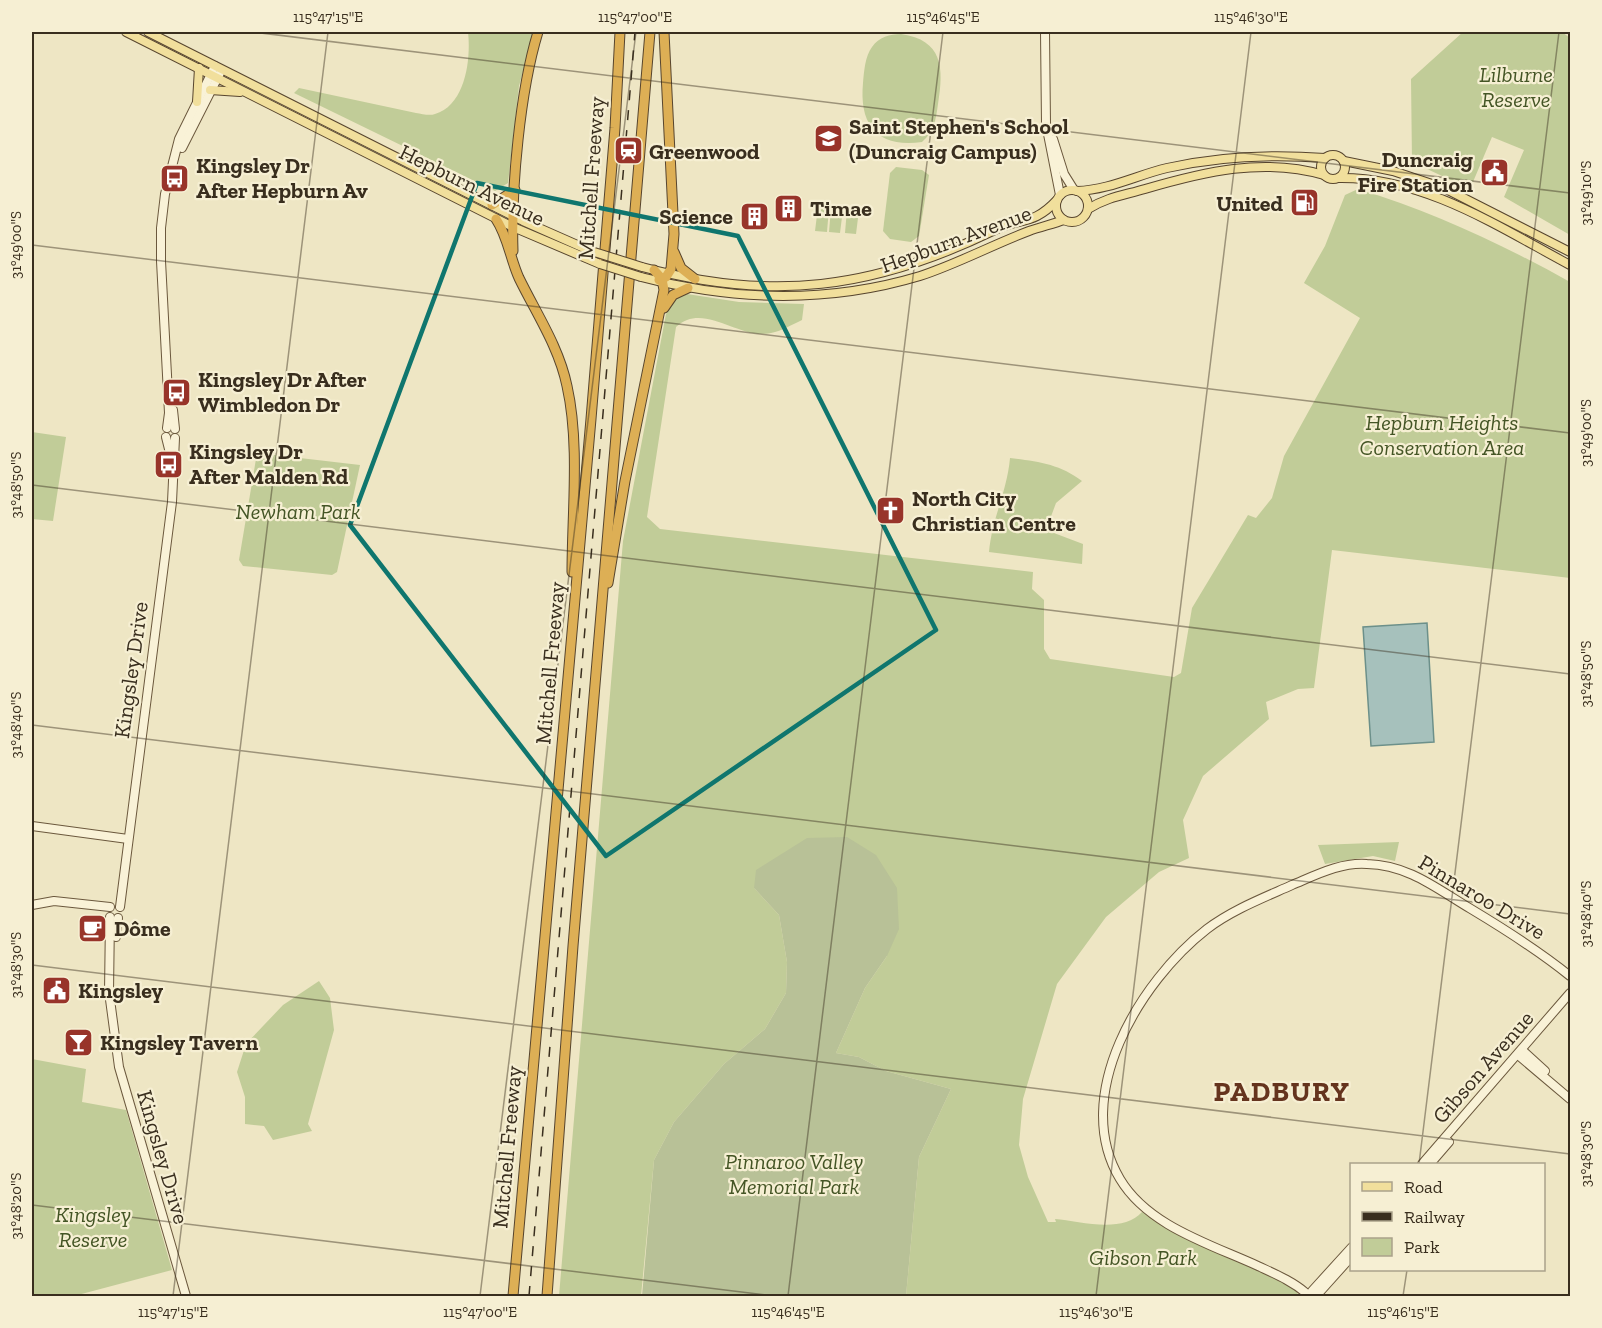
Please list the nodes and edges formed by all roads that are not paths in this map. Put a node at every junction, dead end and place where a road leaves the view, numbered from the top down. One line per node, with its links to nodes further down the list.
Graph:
1 (126, 32): 9 (main road, Hepburn Avenue)
2 (148, 32): 10 (main road, Hepburn Avenue)
3 (538, 32): 20 (highway)
4 (620, 32): 44 (highway, Mitchell Freeway)
5 (650, 32): 43 (highway, Mitchell Freeway)
6 (664, 32): 33 (highway)
7 (1045, 32): 23 (main road)
8 (1049, 32): 21 (main road)
9 (199, 68): 10 (main road, Hepburn Avenue); 13 (main road)
10 (217, 72): 11 (main road, Kingsley Drive); 12 (main road, Hepburn Avenue); 13 (main road, Kingsley Drive); 14 (main road, Hepburn Avenue)
11 (210, 90): 12 (main road); 42 (main road, Kingsley Drive)
12 (252, 95): 16 (main road, Hepburn Avenue)
13 (197, 102): 42 (main road, Kingsley Drive)
14 (353, 135): 16 (main road); 24 (main road, Hepburn Avenue)
15 (1325, 158): 17 (main road); 18 (main road); 21 (main road)
16 (379, 159): 28 (main road, Hepburn Avenue)
17 (1344, 161): 19 (main road); 25 (main road)
18 (1324, 175): 19 (main road); 26 (main road)
19 (1339, 178): 22 (main road)
20 (515, 190): 24 (highway); 27 (highway)
21 (1076, 190): 23 (main road); 26 (main road)
22 (1416, 190): 25 (main road); 37 (main road)
23 (1059, 197): 29 (main road); 39 (main road, Hepburn Avenue)
24 (492, 205): 27 (main road, Hepburn Avenue)
25 (1484, 206): 31 (main road)
26 (1088, 208): 29 (main road)
27 (513, 216): 30 (highway); 35 (main road, Hepburn Avenue)
28 (496, 219): 30 (main road, Hepburn Avenue); 36 (highway)
29 (1064, 220): 40 (main road, Hepburn Avenue)
30 (513, 227): 35 (main road, Hepburn Avenue); 36 (highway)
31 (1526, 228): 32 (main road); 34 (main road)
32 (1570, 246)
33 (673, 250): 38 (highway); 39 (highway)
34 (1570, 252)
35 (590, 256): 38 (main road, Hepburn Avenue, bridge)
36 (513, 259): 44 (highway)
37 (1570, 264)
38 (660, 277): 39 (main road, Hepburn Avenue); 40 (main road, Hepburn Avenue); 41 (highway)
39 (695, 279)
40 (688, 288): 41 (highway)
41 (659, 321): 43 (highway)
42 (172, 432): 46 (main road, Kingsley Drive); 46 (main road, Kingsley Drive)
43 (601, 613): 64 (highway, Mitchell Freeway)
44 (572, 635): 63 (highway, Mitchell Freeway)
45 (32, 826): 46 (main road)
46 (126, 837): 49 (main road, Kingsley Drive)
47 (32, 905): 49 (main road)
48 (32, 910): 49 (main road)
49 (113, 912): 61 (main road, Kingsley Drive); 62 (main road, Kingsley Drive)
50 (1570, 976): 60 (main road, Pinnaroo Drive)
51 (1570, 993): 53 (main road, Gibson Avenue)
52 (1570, 1000): 53 (main road, Gibson Avenue)
53 (1521, 1054): 54 (main road); 55 (main road); 56 (main road, Gibson Avenue); 57 (main road, Gibson Avenue)
54 (1570, 1092)
55 (1570, 1099)
56 (1423, 1163)
57 (1431, 1163)
58 (1350, 1249): 60 (main road)
59 (1350, 1258): 60 (main road)
60 (1312, 1295)
61 (186, 1296)
62 (190, 1296)
63 (513, 1296)
64 (547, 1296)

